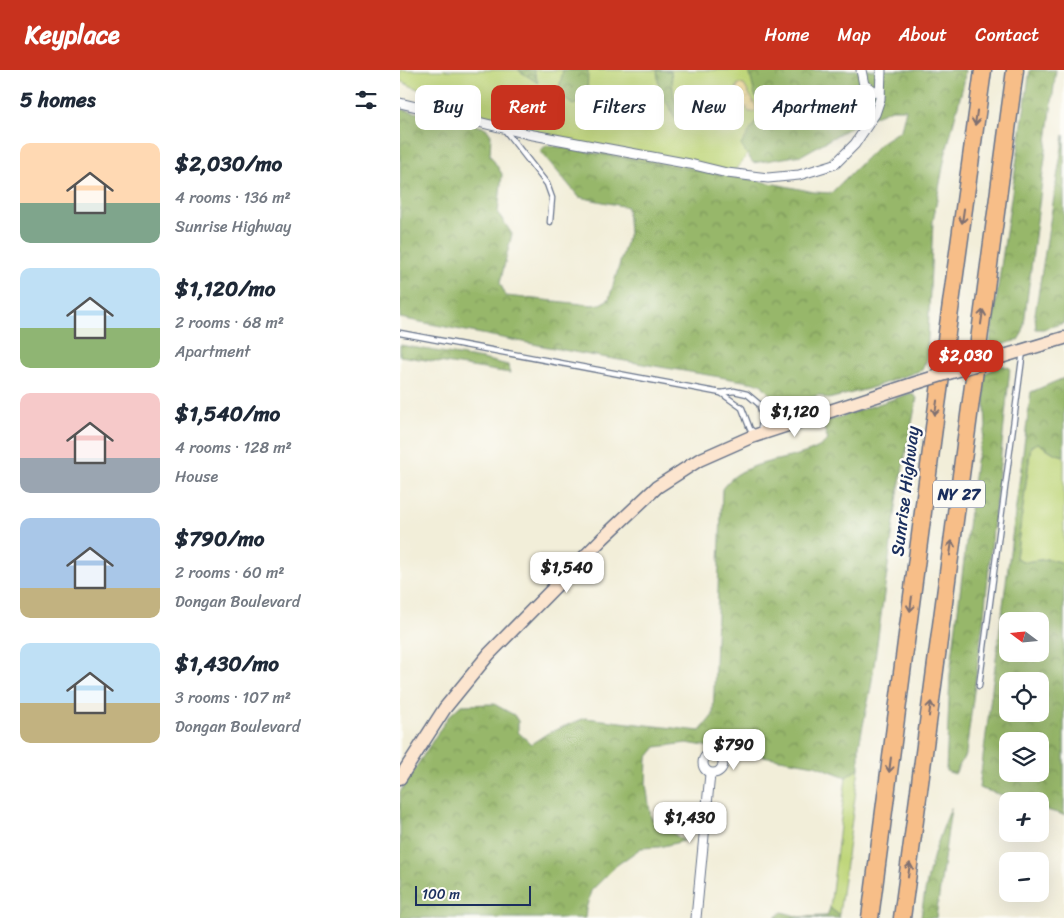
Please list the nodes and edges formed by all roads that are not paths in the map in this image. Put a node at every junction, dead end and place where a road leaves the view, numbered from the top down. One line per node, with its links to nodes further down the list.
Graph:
1 (861, 70): 5 (street)
2 (881, 70): 5 (street)
3 (983, 70): 22 (highway, Sunrise Highway / NY 27, one-way to 22)
4 (1015, 70): 23 (highway, NY 27, one-way to 4)
5 (880, 94): 9 (street)
6 (400, 103): 7 (street)
7 (491, 124)
8 (504, 130): 10 (lane)
9 (514, 130)
10 (550, 222)
11 (400, 333): 14 (lane)
12 (1064, 338): 13 (main road)
13 (1024, 350): 16 (main road, bridge); 18 (lane)
14 (721, 393): 15 (lane); 17 (lane)
15 (760, 407): 16 (lane); 17 (lane)
16 (824, 414): 17 (main road)
17 (758, 435): 20 (main road)
18 (979, 686)
19 (710, 774): 21 (street)
20 (400, 778)
21 (696, 918)
22 (870, 918)
23 (902, 918)

